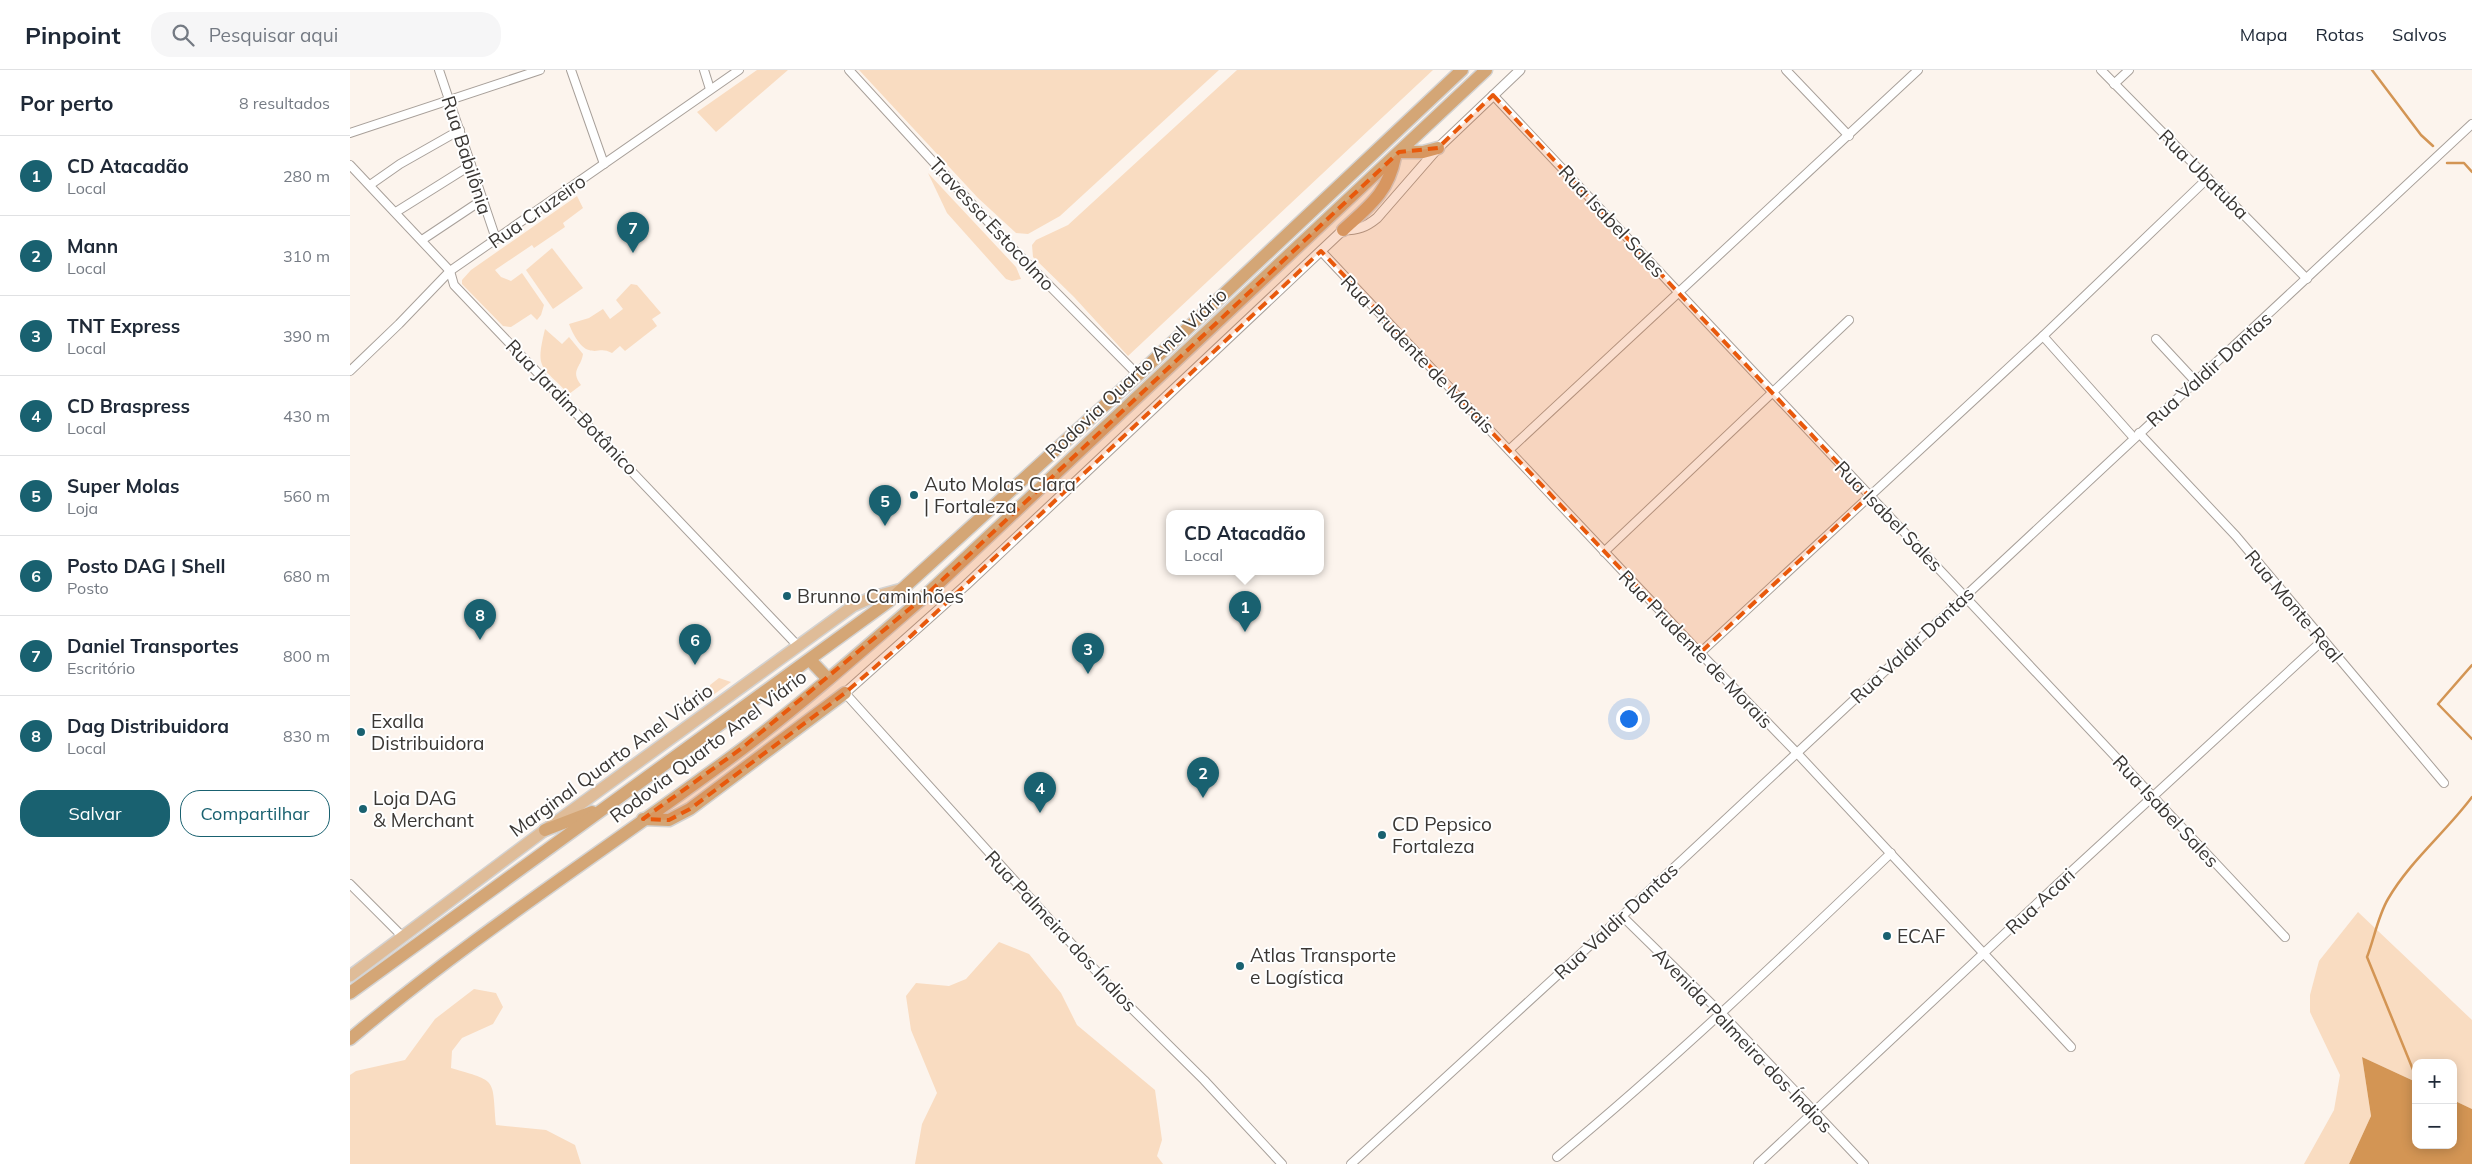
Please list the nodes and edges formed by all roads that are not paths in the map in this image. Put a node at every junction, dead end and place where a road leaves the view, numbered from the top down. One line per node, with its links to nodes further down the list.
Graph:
1 (440, 70): 17 (street, Rua Babilônia)
2 (540, 70): 17 (street)
3 (571, 70): 24 (street)
4 (704, 70): 15 (street)
5 (739, 70): 15 (street, Rua Cruzeiro)
6 (849, 70): 42 (street, Travessa Estocolmo)
7 (1462, 70): 42 (highway, Rodovia Quarto Anel Viário)
8 (1486, 70): 23 (highway, Rodovia Quarto Anel Viário)
9 (1520, 70): 16 (street)
10 (1786, 70): 21 (street)
11 (1918, 70): 21 (street)
12 (2101, 70): 14 (street, Rua Ubatuba)
13 (2129, 70): 14 (street)
14 (2114, 84): 27 (street, Rua Ubatuba)
15 (710, 89): 24 (street, Rua Cruzeiro)
16 (1493, 96): 22 (street); 37 (street, Rua Isabel Sales)
17 (450, 101): 19 (street, Rua Babilônia); 20 (street)
18 (2472, 124): 36 (street, Rua Valdir Dantas)
19 (460, 130): 26 (street, Rua Babilônia); 28 (street)
20 (350, 133)
21 (1849, 136): 37 (street)
22 (1438, 148): 23 (highway); 31 (street)
23 (1397, 155): 31 (highway); 55 (highway, Rodovia Quarto Anel Viário)
24 (604, 164): 32 (street, Rua Cruzeiro)
25 (350, 165): 28 (street, Rua Jardim Botânico)
26 (471, 165): 29 (street, Rua Babilônia); 30 (street)
27 (2208, 178): 36 (street, Rua Ubatuba); 39 (street)
28 (370, 185): 30 (street, Rua Jardim Botânico)
29 (482, 200): 32 (street, Rua Babilônia); 33 (street)
30 (396, 212): 33 (street, Rua Jardim Botânico)
31 (1343, 230): 34 (street)
32 (496, 239): 35 (street, Rua Cruzeiro)
33 (422, 240): 35 (street, Rua Jardim Botânico)
34 (1321, 252): 46 (street, Rua Prudente de Morais); 56 (street)
35 (450, 271): 41 (street, Rua Cruzeiro); 52 (street, Rua Jardim Botânico)
36 (2307, 279): 43 (street, Rua Valdir Dantas)
37 (1679, 292): 44 (street, Rua Isabel Sales); 46 (street)
38 (1849, 320): 44 (street)
39 (2043, 336): 45 (street, Rua Monte Real); 47 (street)
40 (2156, 339): 43 (street)
41 (352, 365)
42 (1138, 375): 49 (highway, Rodovia Quarto Anel Viário)
43 (2196, 382): 45 (street, Rua Valdir Dantas)
44 (1772, 393): 47 (street, Rua Isabel Sales); 48 (street)
45 (2137, 435): 50 (street, Rua Valdir Dantas); 51 (street, Rua Monte Real)
46 (1509, 450): 48 (street, Rua Prudente de Morais)
47 (1869, 496): 50 (street, Rua Isabel Sales); 53 (street)
48 (1604, 552): 53 (street, Rua Prudente de Morais)
49 (902, 589): 52 (main road, Marginal Quarto Anel Viário); 54 (highway, Rodovia Quarto Anel Viário)
50 (1965, 596): 57 (street, Rua Valdir Dantas); 59 (street, Rua Isabel Sales)
51 (2323, 640): 58 (street, Rua Monte Real); 59 (street, Rua Acari)
52 (798, 646): 62 (main road, Marginal Quarto Anel Viário)
53 (1700, 653): 57 (street, Rua Prudente de Morais)
54 (810, 660): 55 (highway); 60 (highway, Rodovia Quarto Anel Viário)
55 (828, 679): 61 (highway, Rodovia Quarto Anel Viário)
56 (845, 694): 61 (highway); 76 (street, Rua Palmeira dos Índios)
57 (1796, 752): 63 (street, Rua Prudente de Morais); 65 (street, Rua Valdir Dantas)
58 (2444, 783)
59 (2153, 798): 67 (street, Rua Isabel Sales); 68 (street, Rua Acari)
60 (615, 802): 62 (highway); 70 (highway, Rodovia Quarto Anel Viário)
61 (643, 819): 72 (highway, Rodovia Quarto Anel Viário)
62 (545, 830): 66 (main road, Marginal Quarto Anel Viário)
63 (1891, 853): 68 (street, Rua Prudente de Morais); 71 (street)
64 (350, 884): 66 (street)
65 (1622, 916): 71 (street, Avenida Palmeira dos Índios); 77 (street, Rua Valdir Dantas)
66 (403, 937): 69 (main road, Marginal Quarto Anel Viário)
67 (2284, 937)
68 (1985, 953): 73 (street, Rua Prudente de Morais); 74 (street, Rua Acari)
69 (350, 976)
70 (350, 994)
71 (1722, 1014): 74 (street, Avenida Palmeira dos Índios); 75 (street)
72 (350, 1039)
73 (2071, 1047)
74 (1814, 1112): 78 (street, Rua Acari); 79 (street, Avenida Palmeira dos Índios)
75 (1557, 1157)
76 (1282, 1164)
77 (1351, 1164)
78 (1758, 1164)
79 (1864, 1164)

